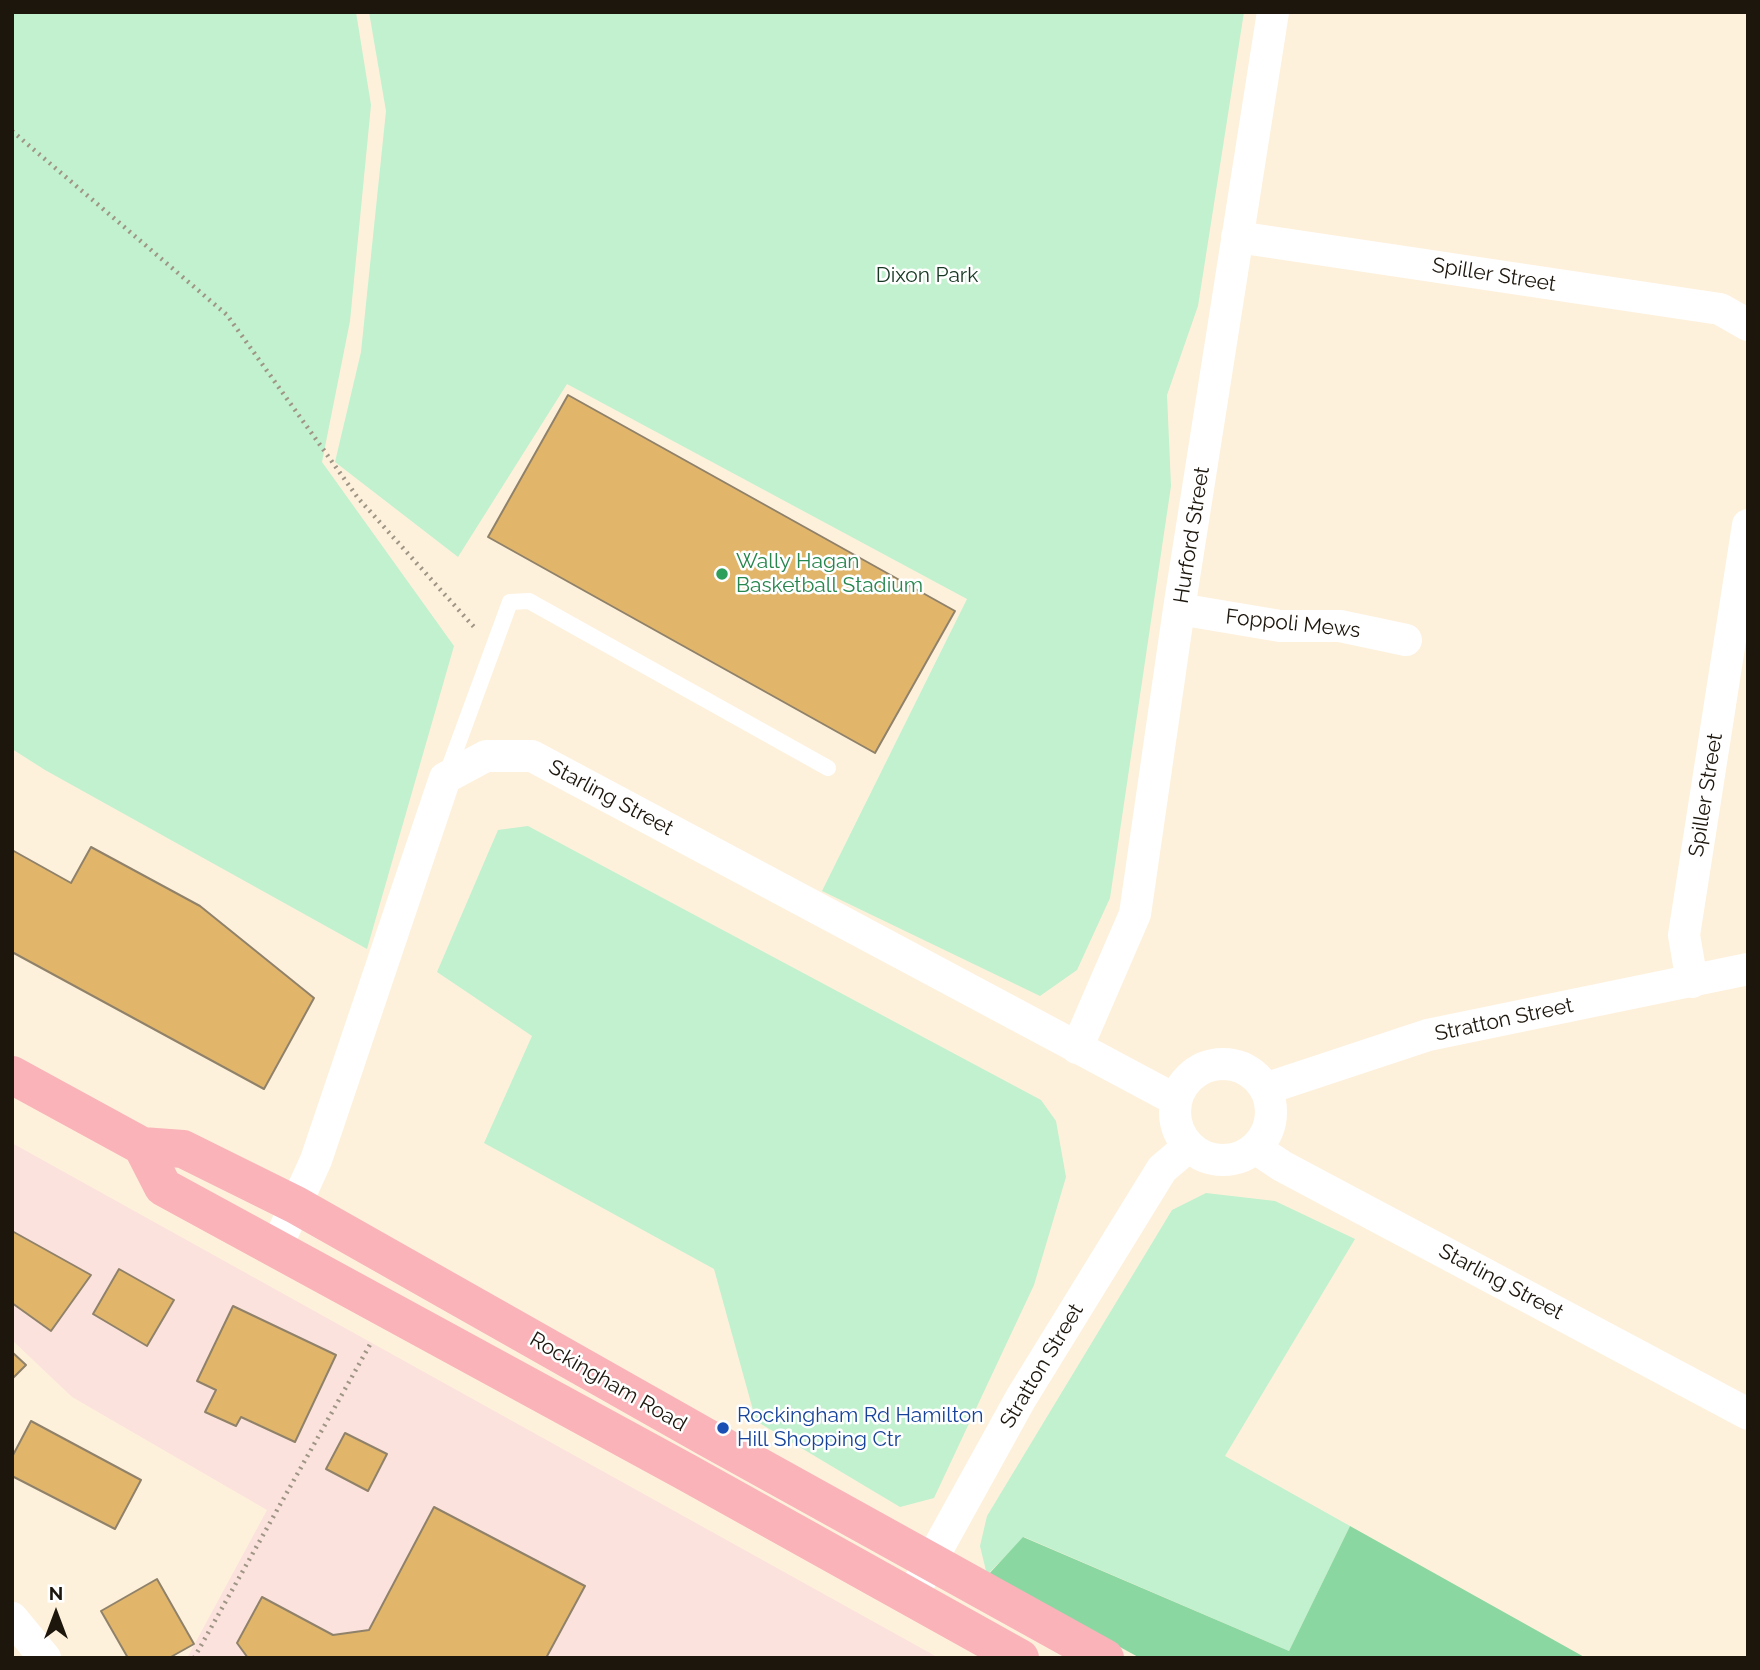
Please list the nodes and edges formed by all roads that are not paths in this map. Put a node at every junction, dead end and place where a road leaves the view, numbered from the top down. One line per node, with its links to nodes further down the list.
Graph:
1 (1273, 12): 2 (street, Hurford Street)
2 (1237, 237): 3 (street, Spiller Street); 5 (street, Hurford Street)
3 (1748, 325)
4 (1747, 536): 10 (street, Spiller Street)
5 (1179, 609): 6 (street, Foppoli Mews); 11 (street, Hurford Street)
6 (1406, 640)
7 (828, 768): 8 (lane)
8 (445, 778): 11 (street, Starling Street); 18 (street)
9 (1748, 970): 10 (street, Stratton Street)
10 (1692, 982): 13 (street, Stratton Street)
11 (1077, 1048): 14 (street, Starling Street)
12 (12, 1074): 15 (main road, Rockingham Road)
13 (1265, 1089): 14 (street); 17 (street)
14 (1176, 1100): 16 (street)
15 (142, 1146): 18 (main road, Rockingham Road); 19 (main road, Rockingham Road)
16 (1189, 1146): 17 (street); 21 (street, Stratton Street)
17 (1255, 1148): 20 (street, Starling Street)
18 (296, 1205): 19 (street); 21 (main road, Rockingham Road)
19 (276, 1248): 22 (main road, Rockingham Road)
20 (1748, 1413)
21 (930, 1563): 22 (street, Stratton Street); 26 (main road, Rockingham Road)
22 (911, 1597): 25 (main road, Rockingham Road)
23 (12, 1618): 24 (street)
24 (45, 1658)
25 (1020, 1658)
26 (1105, 1658)

